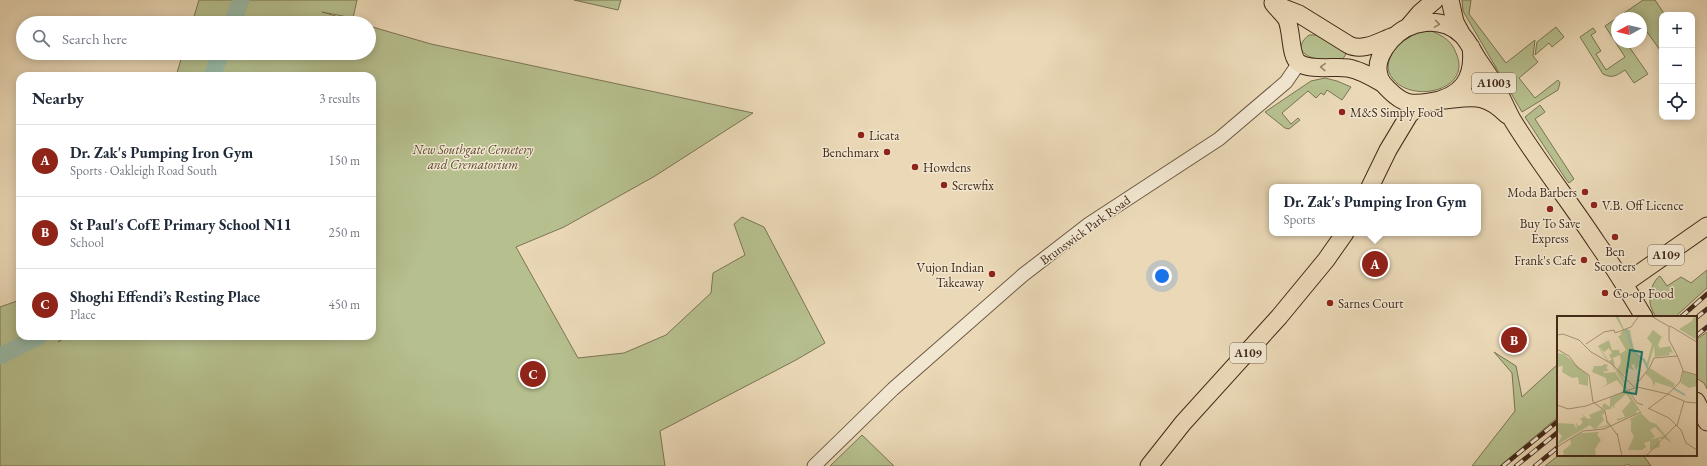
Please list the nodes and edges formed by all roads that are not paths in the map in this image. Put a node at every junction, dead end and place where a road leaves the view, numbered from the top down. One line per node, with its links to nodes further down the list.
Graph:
1 (1434, 0): 5 (main road)
2 (1450, 0): 6 (main road)
3 (1270, 2): 4 (main road, A1003); 7 (main road, A1003)
4 (1325, 30): 5 (main road, A1003); 7 (main road)
5 (1403, 31): 6 (main road, A1003, one-way to 6); 9 (main road)
6 (1466, 41): 10 (main road, A1003); 11 (main road, A1003)
7 (1293, 45): 8 (main road, A1003)
8 (1299, 63): 9 (main road, A1003, one-way to 8); 20 (street, Brunswick Park Road)
9 (1387, 88): 10 (main road, A1003); 12 (main road)
10 (1436, 101): 11 (main road, A1003); 12 (main road)
11 (1513, 121): 16 (main road, A1003)
12 (1388, 150): 13 (main road)
13 (1371, 184)
14 (1707, 226): 16 (main road, A109)
15 (1343, 236): 21 (main road, A109)
16 (1624, 284): 17 (main road, A1003)
17 (1643, 316)
18 (1697, 404): 19 (main road)
19 (1707, 422)
20 (814, 466)
21 (1149, 466)

